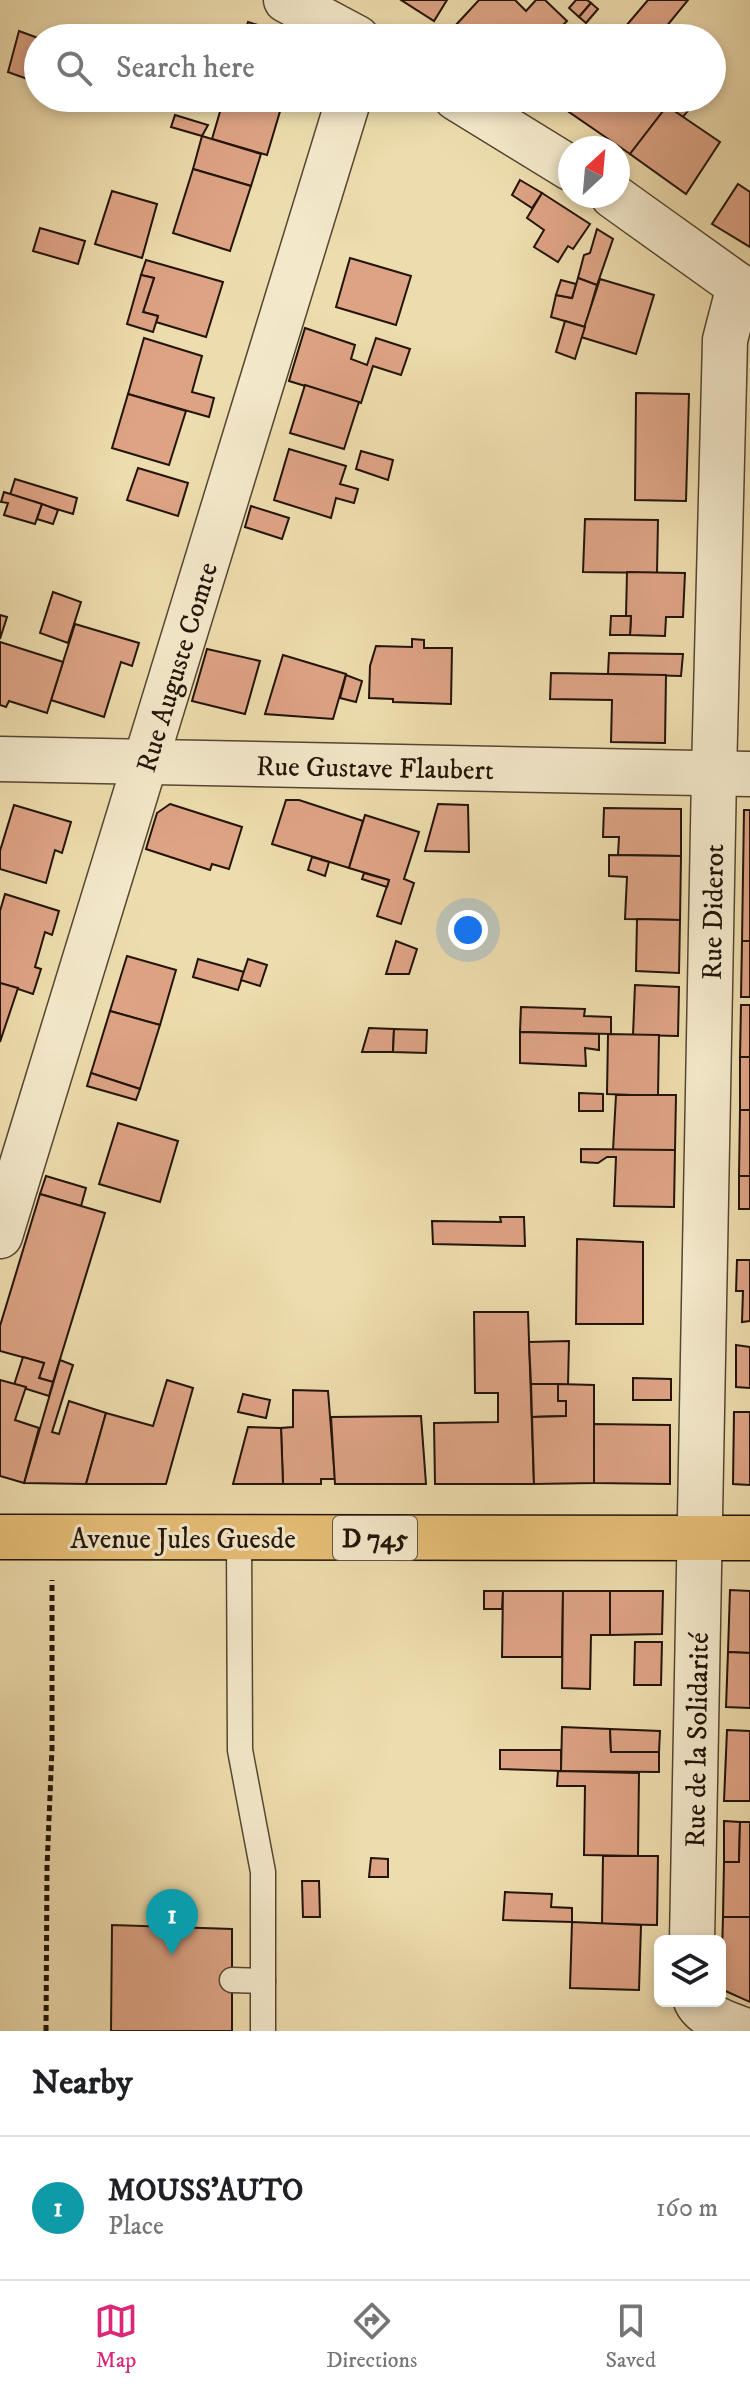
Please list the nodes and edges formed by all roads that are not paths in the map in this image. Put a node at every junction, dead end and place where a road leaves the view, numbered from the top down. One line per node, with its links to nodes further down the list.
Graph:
1 (286, 0): 2 (street)
2 (331, 24)
3 (345, 112): 9 (street, Rue Auguste Comte)
4 (479, 112): 5 (street)
5 (558, 161)
6 (630, 208): 7 (street)
7 (745, 290): 10 (street, Rue Diderot)
8 (0, 759): 9 (street, Rue Gustave Flaubert)
9 (147, 763): 10 (street, Rue Gustave Flaubert); 11 (street, Rue Auguste Comte)
10 (732, 774): 15 (street, Rue Diderot)
11 (0, 1236)
12 (0, 1537): 13 (main road, Avenue Jules Guesde / D 745)
13 (239, 1538): 15 (main road, Avenue Jules Guesde / D 745); 18 (lane)
14 (750, 1538): 15 (main road, Avenue Jules Guesde / D 745)
15 (700, 1539): 16 (street, Rue de la Solidarité)
16 (692, 1935)
17 (232, 1980): 18 (lane)
18 (263, 1981): 19 (lane)
19 (263, 2031)

